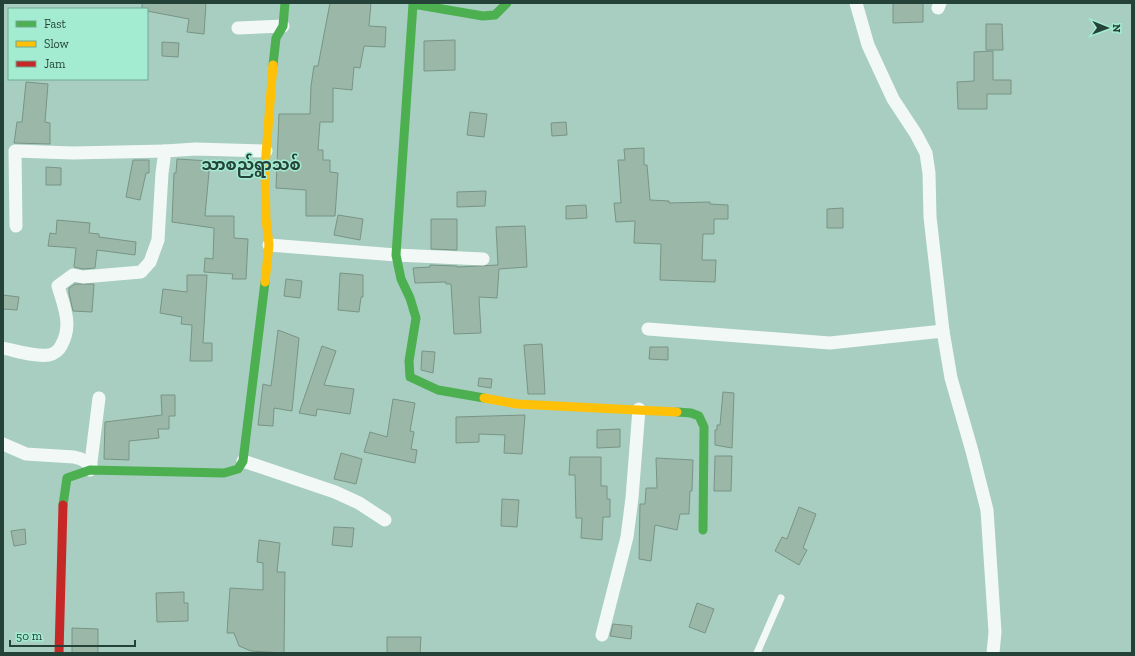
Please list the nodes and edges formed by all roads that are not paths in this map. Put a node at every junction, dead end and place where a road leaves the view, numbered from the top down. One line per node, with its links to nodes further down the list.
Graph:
1 (285, 3): 5 (street)
2 (412, 3): 3 (street); 11 (street)
3 (507, 3)
4 (856, 3): 14 (street)
5 (283, 26): 6 (street); 8 (street)
6 (238, 28)
7 (165, 151): 8 (street); 9 (street); 15 (street)
8 (266, 151): 10 (street)
9 (16, 226)
10 (269, 245): 11 (street); 19 (street)
11 (396, 255): 12 (street); 17 (street)
12 (483, 259)
13 (648, 329): 14 (street)
14 (943, 332): 27 (street)
15 (3, 348)
16 (99, 398): 20 (street)
17 (638, 409): 22 (street); 24 (street)
18 (3, 444): 20 (street)
19 (244, 461): 20 (street); 21 (street)
20 (90, 468): 25 (street)
21 (385, 520)
22 (703, 530)
23 (781, 598): 26 (lane)
24 (602, 635)
25 (59, 653)
26 (757, 653)
27 (993, 653)

